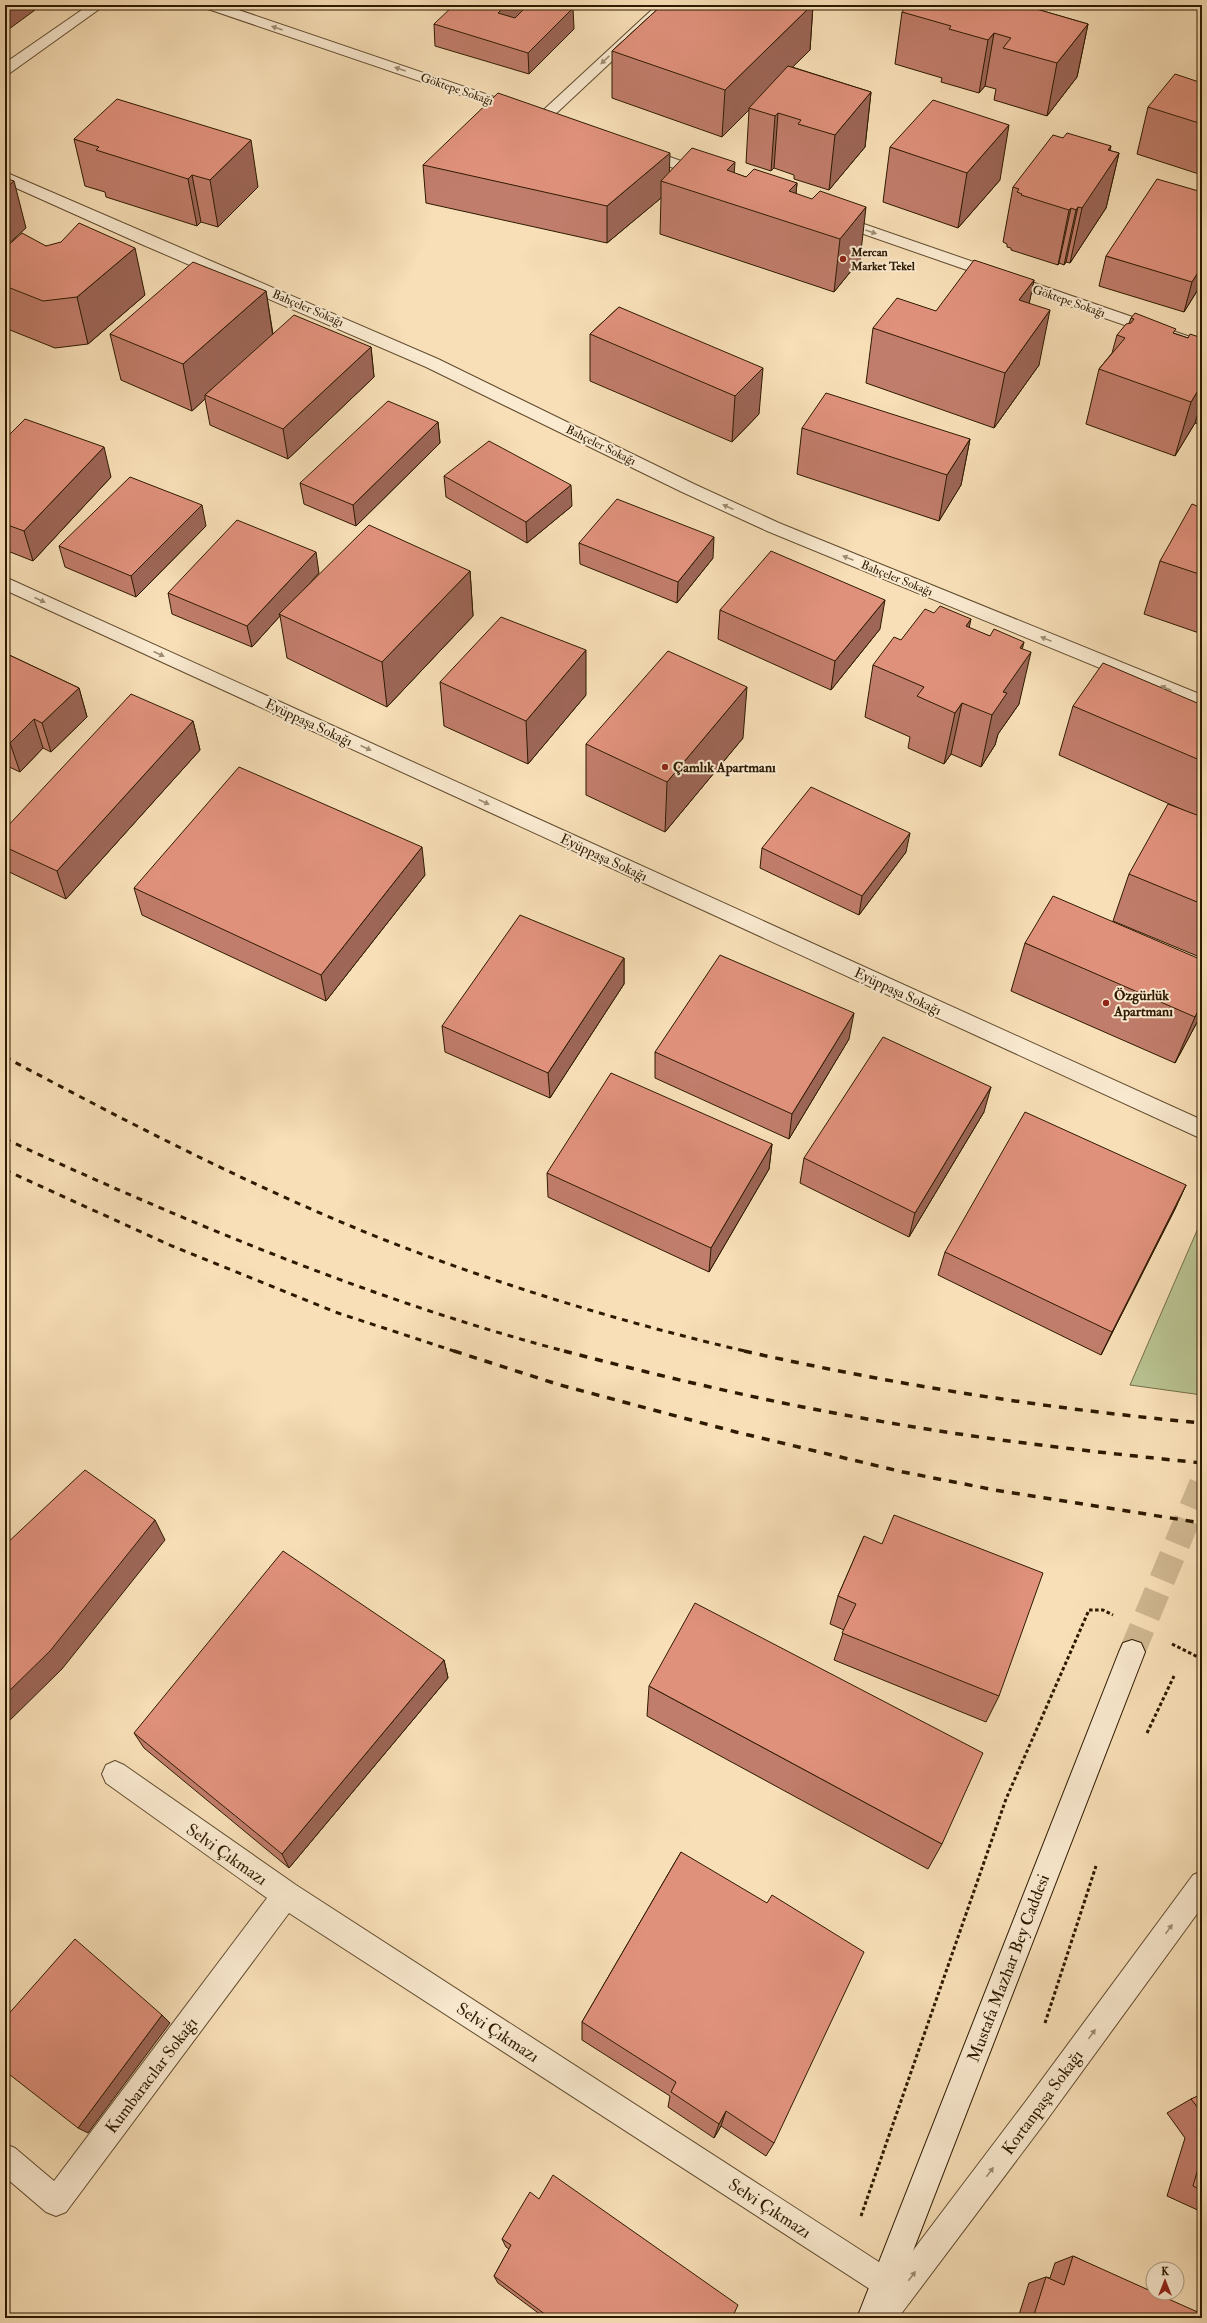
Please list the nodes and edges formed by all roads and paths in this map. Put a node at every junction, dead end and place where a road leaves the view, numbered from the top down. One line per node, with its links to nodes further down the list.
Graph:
1 (98, 5): 4 (street)
2 (210, 5): 5 (street, Göktepe Sokağı, one-way to 2)
3 (664, 5): 5 (street, one-way to 5)
4 (5, 70)
5 (543, 118): 6 (street, Göktepe Sokağı)
6 (558, 123)
7 (625, 146): 9 (street)
8 (5, 177): 13 (street, Bahçeler Sokağı, one-way to 8)
9 (715, 178)
10 (820, 214): 11 (street, Göktepe Sokağı, one-way to 11)
11 (1202, 347)
12 (5, 583): 14 (street, Eyüppaşa Sokağı, one-way to 14)
13 (1202, 703)
14 (1202, 1130)
15 (1086, 1617): 25 (path)
16 (1132, 1652): 26 (street, Mustafa Mazhar Bey Caddesi)
17 (1174, 1676): 18 (path)
18 (1144, 1741)
19 (115, 1774): 22 (street, Selvi Çıkmazı)
20 (1098, 1860): 23 (path)
21 (1202, 1884): 28 (street, Kortanpaşa Sokağı, one-way to 21)
22 (286, 1895): 24 (street, Kumbaracılar Sokağı); 25 (street, Selvi Çıkmazı)
23 (1044, 2026)
24 (5, 2158)
25 (847, 2258): 26 (street, Selvi Çıkmazı)
26 (885, 2283): 27 (street, Mustafa Mazhar Bey Caddesi)
27 (872, 2318)
28 (880, 2318)

